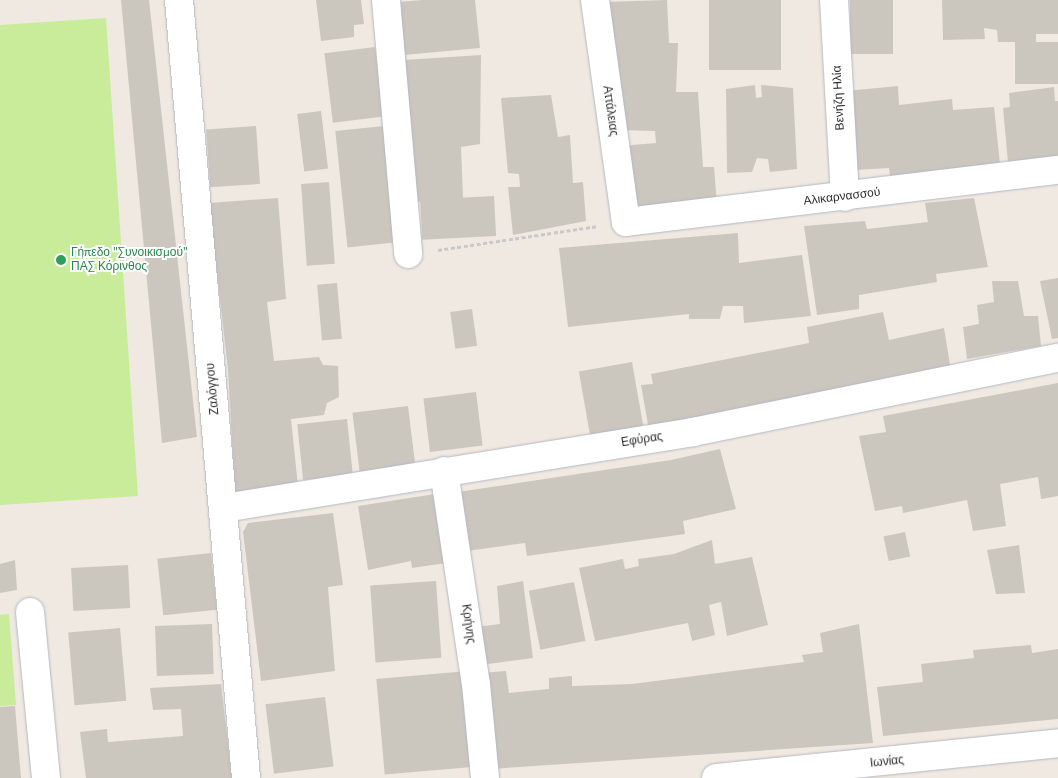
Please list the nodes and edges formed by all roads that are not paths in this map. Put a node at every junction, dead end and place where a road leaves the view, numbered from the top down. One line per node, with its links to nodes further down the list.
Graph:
1 (179, 0): 11 (street, Ζαλόγγου)
2 (386, 0): 8 (street)
3 (595, 0): 7 (street, Αττάλειας)
4 (834, 0): 6 (street, Βενήζη Ηλία)
5 (1058, 170): 6 (street, Αλικαρνασσού)
6 (845, 197): 7 (street, Αλικαρνασσού)
7 (626, 222)
8 (408, 254)
9 (1058, 358): 10 (street, Εφύρας)
10 (444, 472): 11 (street, Εφύρας); 17 (street, Κρήνης)
11 (224, 508): 16 (street, Ζαλόγγου)
12 (30, 612): 15 (street)
13 (1058, 743): 14 (street, Ιωνίας)
14 (822, 773): 18 (street, Ιωνίας)
15 (46, 778)
16 (246, 778)
17 (485, 778)
18 (716, 778)

